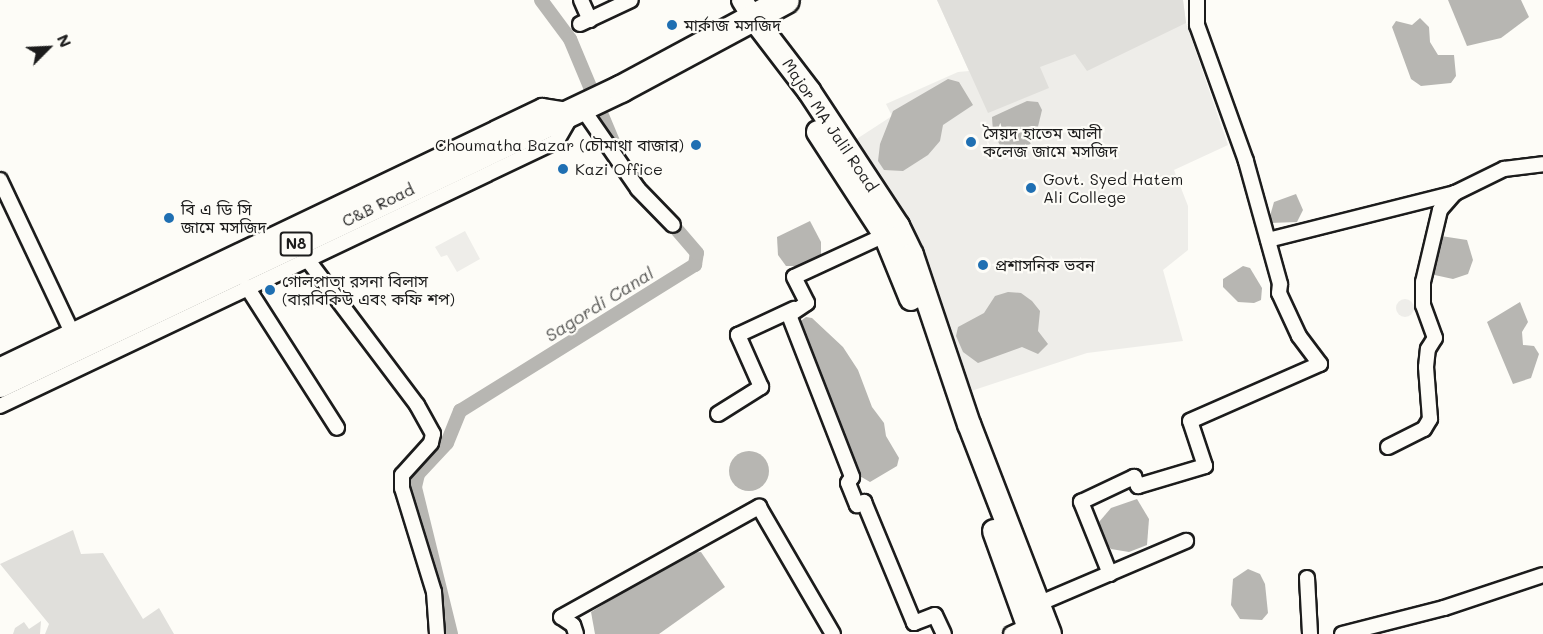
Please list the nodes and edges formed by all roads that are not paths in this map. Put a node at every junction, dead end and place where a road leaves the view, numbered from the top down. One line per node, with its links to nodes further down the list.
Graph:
1 (581, 0): 5 (street)
2 (786, 0): 6 (highway, C&B Road / N8)
3 (795, 0): 6 (highway, C&B Road / N8)
4 (1197, 0): 13 (street)
5 (628, 1)
6 (748, 9): 7 (highway, C&B Road / N8); 12 (main road, Major MA Jalil Road); 28 (main road, Major MA Jalil Road)
7 (582, 107): 11 (street); 14 (street); 17 (street); 19 (highway, C&B Road / N8)
8 (1543, 164): 10 (street)
9 (0, 180): 17 (street)
10 (1455, 193): 13 (street); 23 (street)
11 (673, 225)
12 (885, 235): 16 (street); 30 (main road, Major MA Jalil Road)
13 (1268, 240): 25 (street)
14 (307, 259): 15 (street); 31 (street)
15 (247, 287): 20 (street); 22 (street)
16 (807, 303): 21 (street); 34 (street)
17 (72, 332): 18 (street)
18 (0, 365)
19 (0, 384)
20 (0, 406)
21 (718, 414)
22 (337, 428)
23 (1388, 447)
24 (1186, 541): 25 (street)
25 (1110, 574): 28 (street)
26 (1543, 575): 29 (street)
27 (1307, 578): 36 (street)
28 (1038, 604): 35 (main road, Major MA Jalil Road)
29 (1385, 629): 37 (street)
30 (1023, 631)
31 (437, 634)
32 (576, 634): 33 (street)
33 (833, 634)
34 (944, 634)
35 (1050, 634)
36 (1310, 634)
37 (1342, 634)

